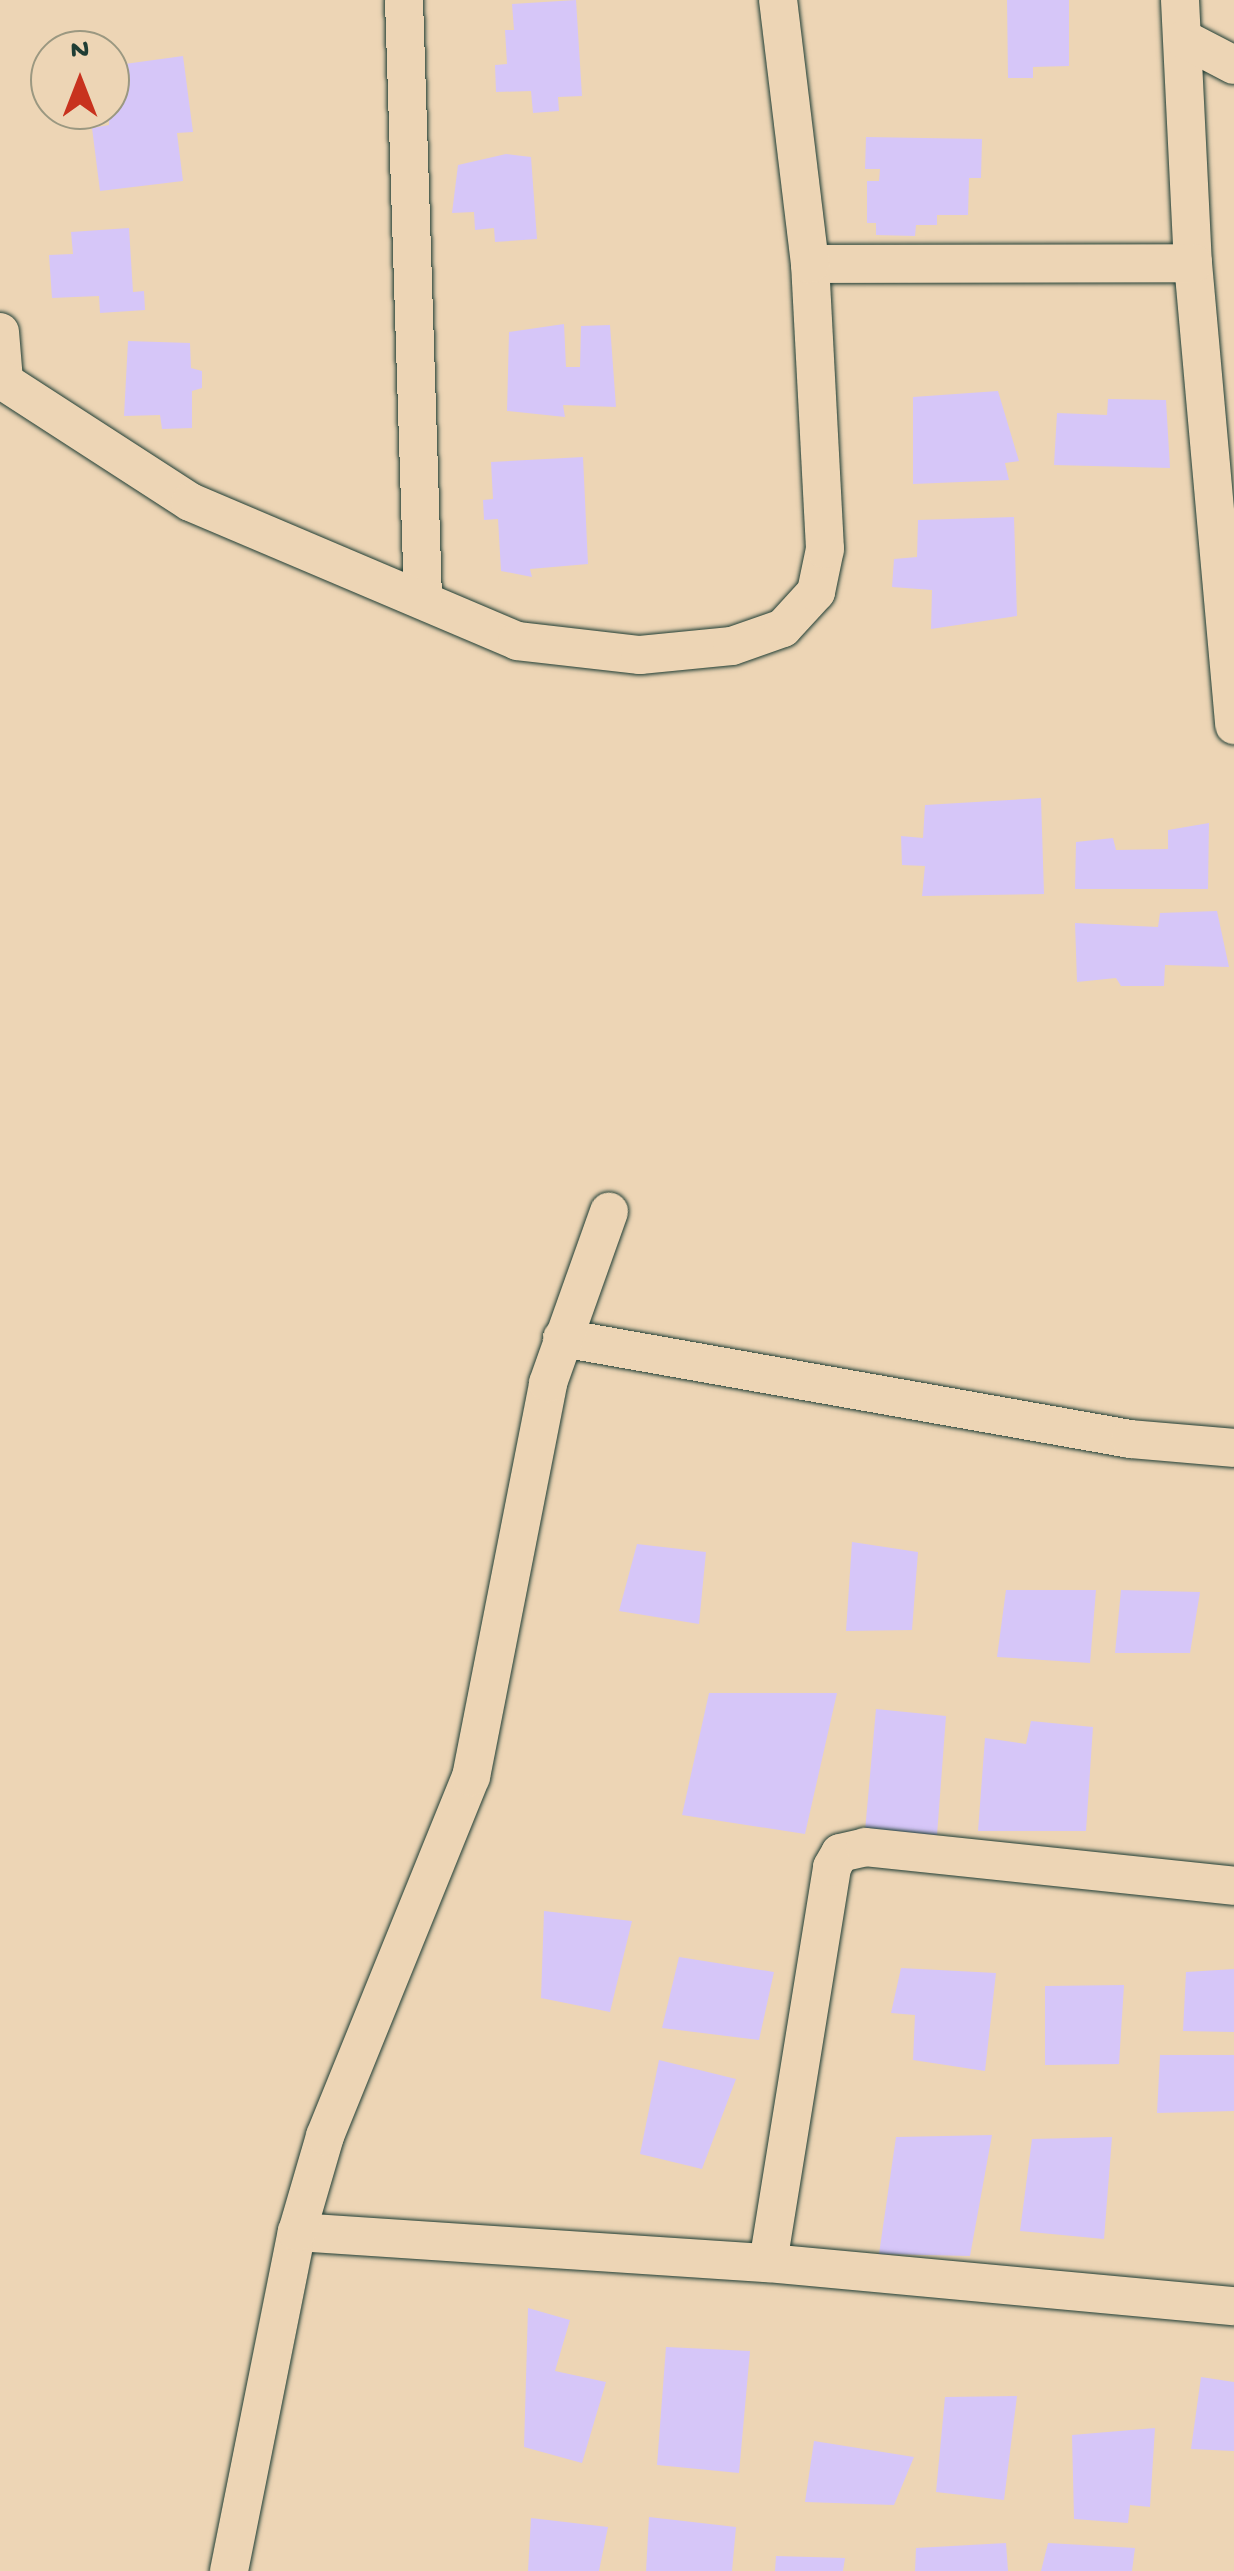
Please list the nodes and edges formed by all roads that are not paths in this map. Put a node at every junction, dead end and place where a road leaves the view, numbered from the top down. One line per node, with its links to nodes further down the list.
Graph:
1 (404, 0): 10 (street)
2 (778, 0): 7 (street)
3 (1180, 0): 4 (street)
4 (1184, 39): 5 (street); 6 (street)
5 (1234, 66)
6 (1193, 263): 7 (street); 11 (street)
7 (810, 264): 10 (street)
8 (0, 332): 9 (street)
9 (2, 380): 10 (street)
10 (423, 599)
11 (1234, 725)
12 (609, 1212): 13 (street)
13 (562, 1338): 14 (street); 16 (street)
14 (1234, 1448)
15 (1234, 1886): 17 (street)
16 (297, 2232): 17 (street); 19 (street)
17 (768, 2263): 18 (street)
18 (1234, 2306)
19 (229, 2571)

